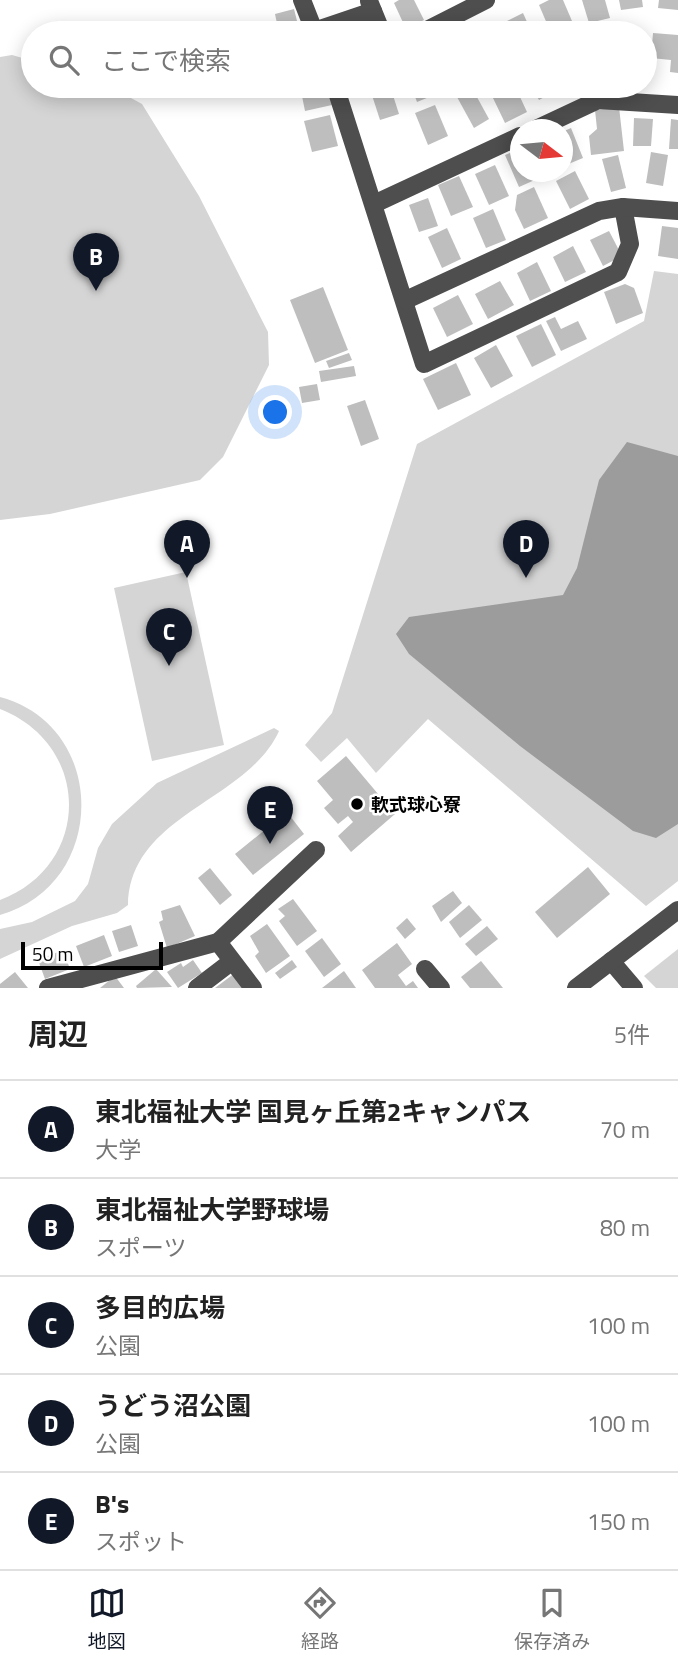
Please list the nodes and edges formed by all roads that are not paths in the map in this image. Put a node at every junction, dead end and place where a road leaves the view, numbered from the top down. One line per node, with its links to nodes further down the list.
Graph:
1 (302, 0): 4 (street)
2 (486, 0): 6 (street)
3 (371, 5): 5 (street)
4 (311, 21)
5 (338, 21)
6 (445, 21)
7 (339, 98): 11 (street)
8 (678, 105): 9 (street)
9 (557, 119)
10 (510, 141): 11 (street)
11 (374, 204): 14 (street)
12 (623, 207): 13 (street); 14 (street); 14 (street)
13 (678, 211)
14 (406, 300)
15 (316, 850): 17 (street)
16 (678, 910): 18 (street)
17 (218, 942): 19 (street); 21 (street)
18 (611, 961): 25 (street); 26 (street)
19 (231, 962): 22 (street); 23 (street)
20 (425, 969): 24 (street)
21 (48, 988)
22 (197, 988)
23 (253, 988)
24 (441, 988)
25 (576, 988)
26 (634, 988)

